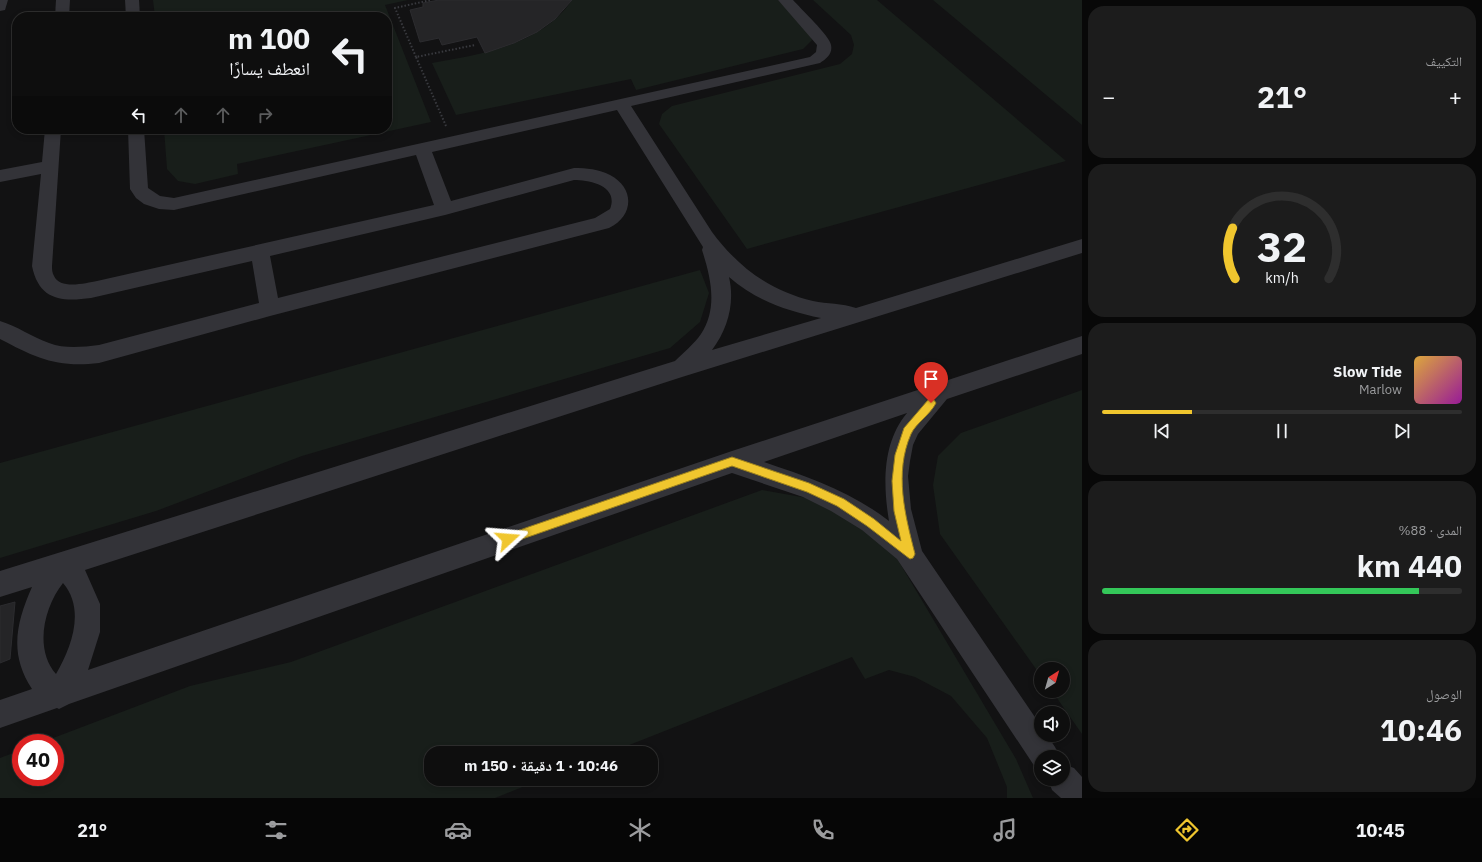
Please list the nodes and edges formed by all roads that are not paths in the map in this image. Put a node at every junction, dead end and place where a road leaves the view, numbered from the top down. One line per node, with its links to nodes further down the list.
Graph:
1 (1, 0): 5 (street)
2 (63, 0): 6 (street)
3 (132, 0): 7 (street)
4 (785, 0): 8 (street)
5 (0, 7)
6 (62, 12)
7 (133, 12)
8 (621, 103): 11 (street); 15 (street)
9 (53, 134): 12 (street)
10 (136, 134): 11 (street)
11 (422, 149): 14 (street)
12 (50, 166): 13 (street); 17 (street)
13 (0, 176)
14 (445, 209): 17 (street); 18 (street)
15 (707, 239): 19 (street); 22 (street)
16 (1082, 246): 19 (street)
17 (260, 252): 18 (street)
18 (270, 308): 20 (street)
19 (861, 314): 22 (street)
20 (0, 329)
21 (1082, 345): 23 (street)
22 (682, 368): 26 (street)
23 (939, 394): 24 (street); 25 (street)
24 (732, 462): 25 (street); 28 (street)
25 (910, 554): 30 (street)
26 (62, 564): 27 (street); 28 (street); 28 (street)
27 (0, 584)
28 (59, 695): 29 (street)
29 (0, 714)
30 (1040, 750)
31 (1059, 786): 33 (street)
32 (1070, 786): 34 (street)
33 (1063, 798)
34 (1082, 798)

